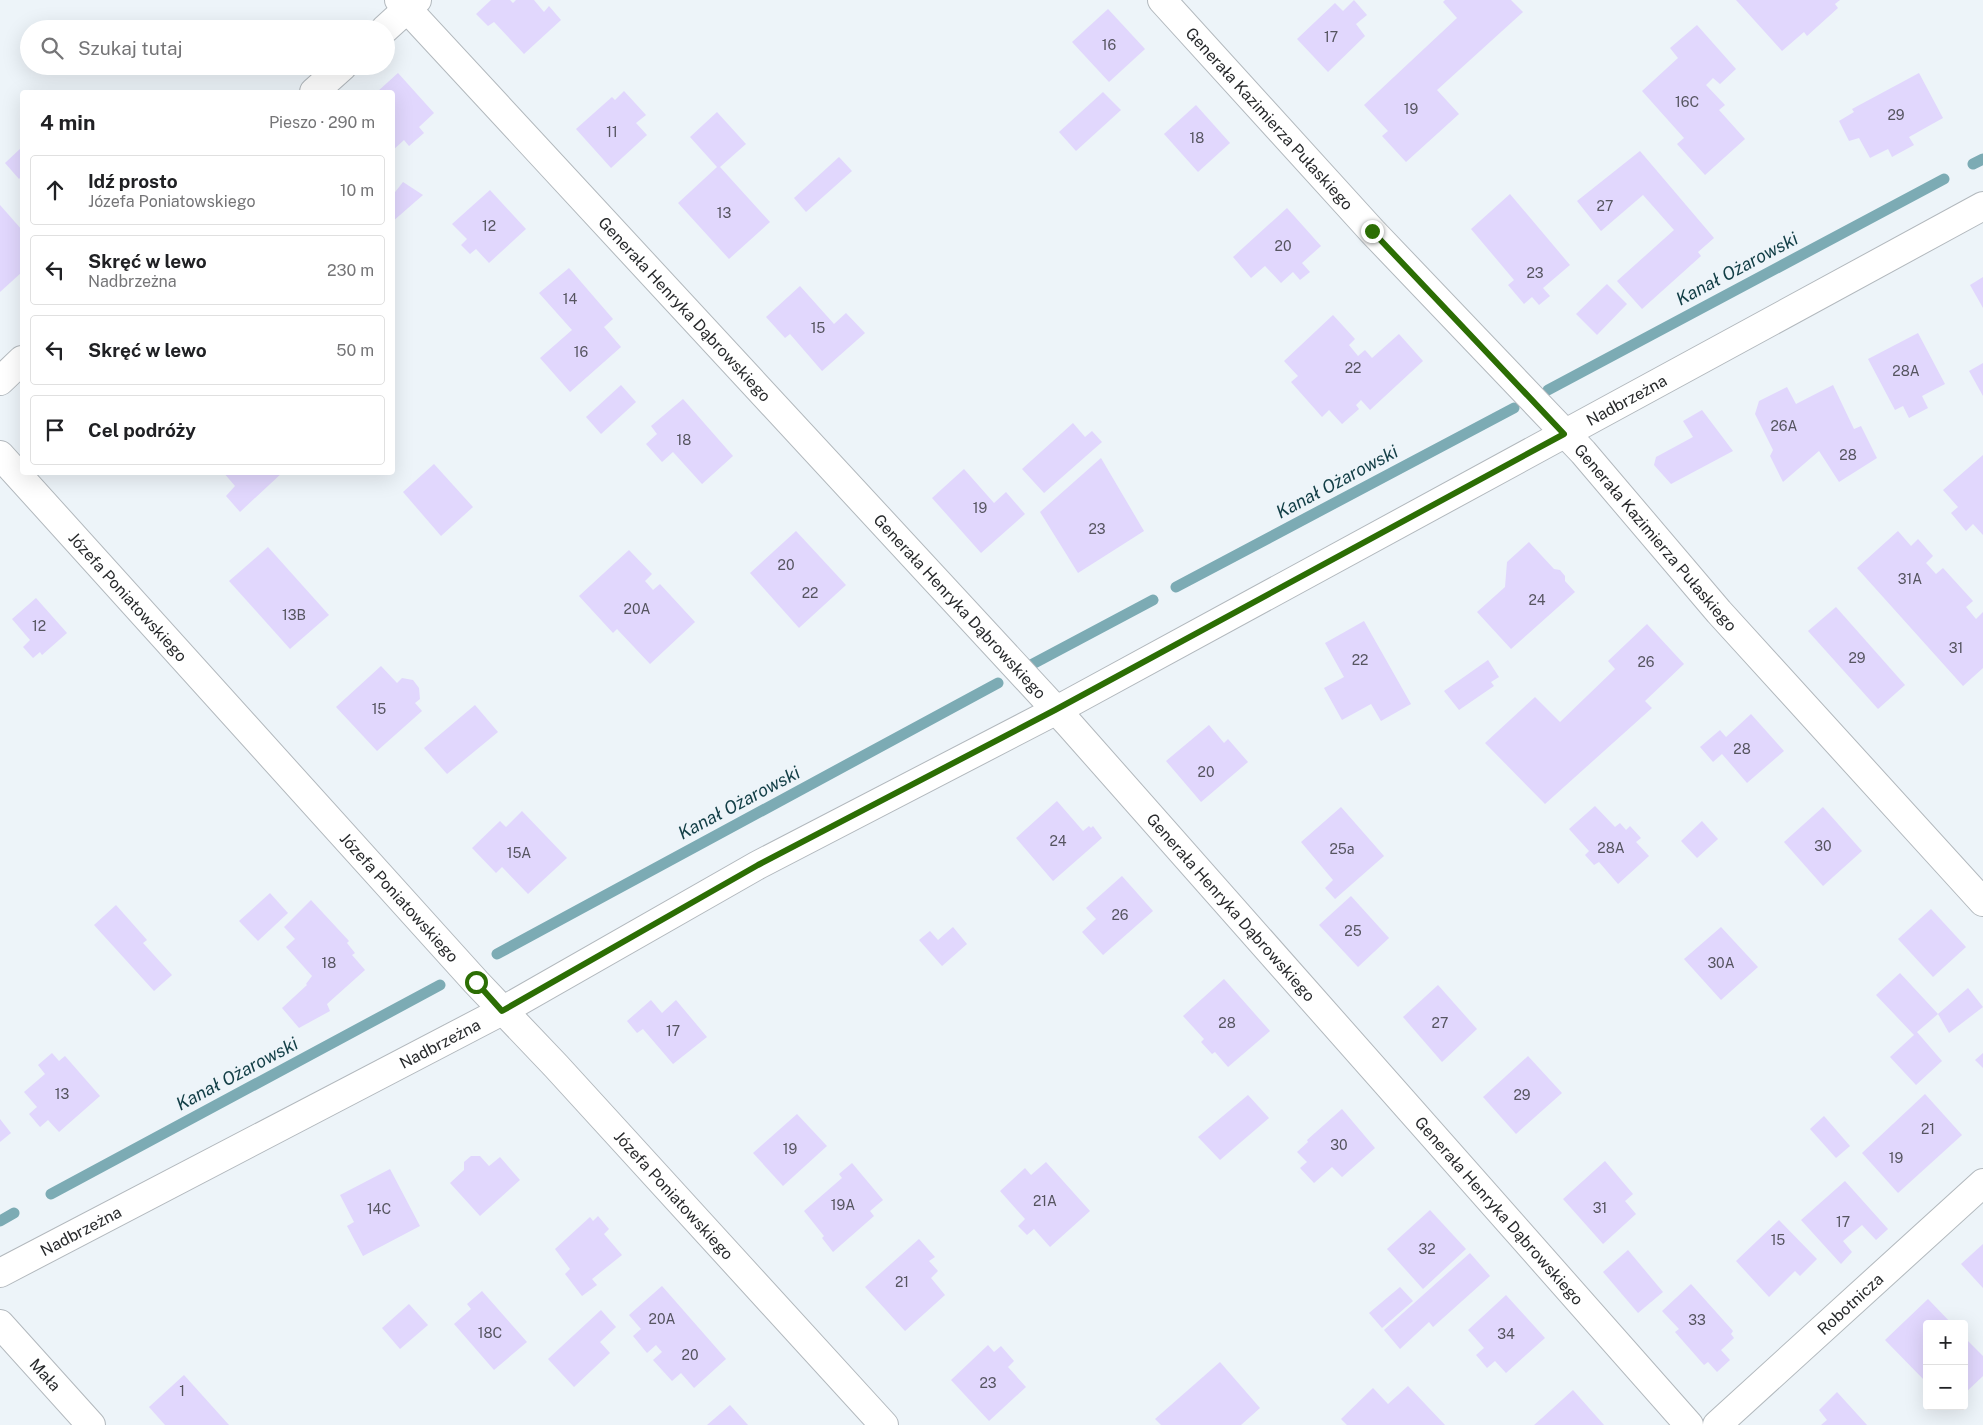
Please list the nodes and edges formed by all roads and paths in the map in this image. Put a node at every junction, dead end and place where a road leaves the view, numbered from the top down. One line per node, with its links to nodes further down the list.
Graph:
1 (1162, 0): 9 (street, Generała Kazimierza Pułaskiego)
2 (408, 3): 3 (street); 11 (street, Generała Henryka Dąbrowskiego)
3 (393, 20)
4 (333, 75): 5 (street)
5 (316, 90)
6 (1983, 206): 9 (street, Nadbrzeżna)
7 (20, 362): 8 (street)
8 (0, 381)
9 (1564, 434): 11 (street, Nadbrzeżna); 12 (street, Generała Kazimierza Pułaskiego)
10 (0, 455): 13 (street, Józefa Poniatowskiego)
11 (1055, 710): 13 (street, Nadbrzeżna); 19 (street, Generała Henryka Dąbrowskiego)
12 (1983, 902)
13 (502, 1011): 15 (street, Nadbrzeżna); 18 (street, Józefa Poniatowskiego)
14 (1983, 1183): 20 (street, Robotnicza)
15 (0, 1273)
16 (0, 1324): 17 (street, Mała)
17 (91, 1425)
18 (884, 1425)
19 (1689, 1425)
20 (1717, 1425)

